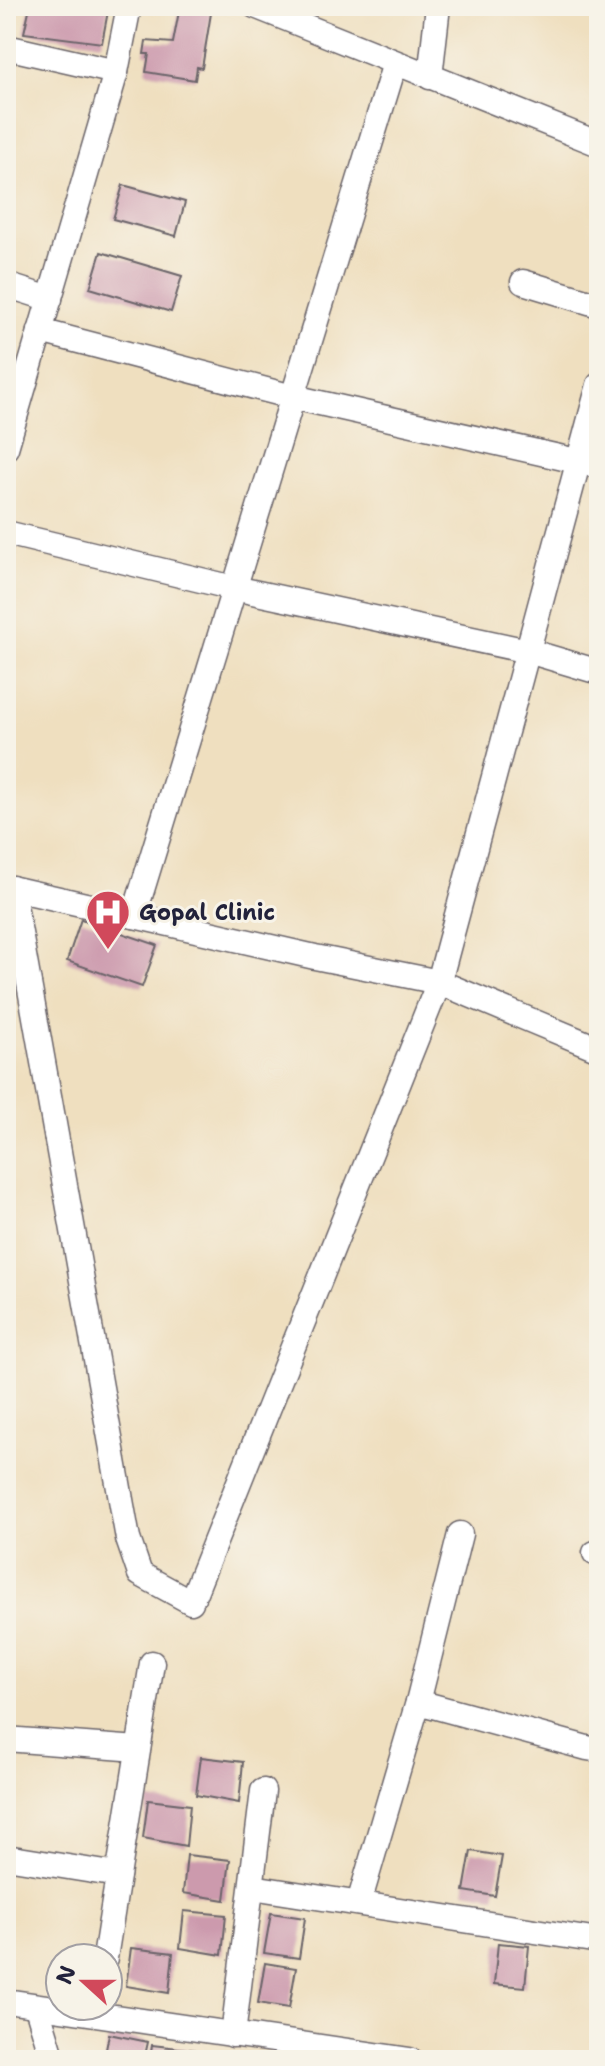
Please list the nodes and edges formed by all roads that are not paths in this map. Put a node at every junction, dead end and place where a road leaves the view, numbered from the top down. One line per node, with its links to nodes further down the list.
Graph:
1 (129, 6): 6 (street)
2 (255, 6): 5 (street)
3 (438, 6): 7 (street)
4 (6, 47): 6 (street)
5 (395, 63): 7 (street); 15 (street)
6 (116, 72): 11 (street)
7 (430, 77): 8 (street)
8 (599, 144)
9 (523, 282): 12 (street)
10 (6, 285): 11 (street)
11 (50, 299): 13 (street)
12 (599, 305)
13 (40, 331): 15 (street); 16 (street)
14 (599, 385): 17 (street)
15 (293, 397): 17 (street); 19 (street)
16 (6, 448)
17 (589, 464): 20 (street)
18 (6, 533): 19 (street)
19 (234, 588): 20 (street); 23 (street)
20 (528, 651): 21 (street); 24 (street)
21 (599, 672)
22 (9, 887): 23 (street); 24 (street)
23 (134, 916): 24 (street)
24 (439, 982): 25 (street)
25 (599, 1049)
26 (460, 1534): 28 (street)
27 (152, 1663): 30 (street)
28 (418, 1702): 31 (street); 36 (street)
29 (6, 1739): 30 (street)
30 (138, 1749): 34 (street)
31 (599, 1750)
32 (263, 1791): 35 (street)
33 (6, 1857): 34 (street)
34 (118, 1875): 38 (street)
35 (252, 1887): 36 (street); 43 (street)
36 (359, 1903): 37 (street)
37 (599, 1941)
38 (108, 1942)
39 (6, 2001): 40 (street)
40 (37, 2007): 41 (street); 44 (street)
41 (44, 2007)
42 (124, 2016): 43 (street)
43 (233, 2035): 45 (street)
44 (53, 2060)
45 (410, 2060)

